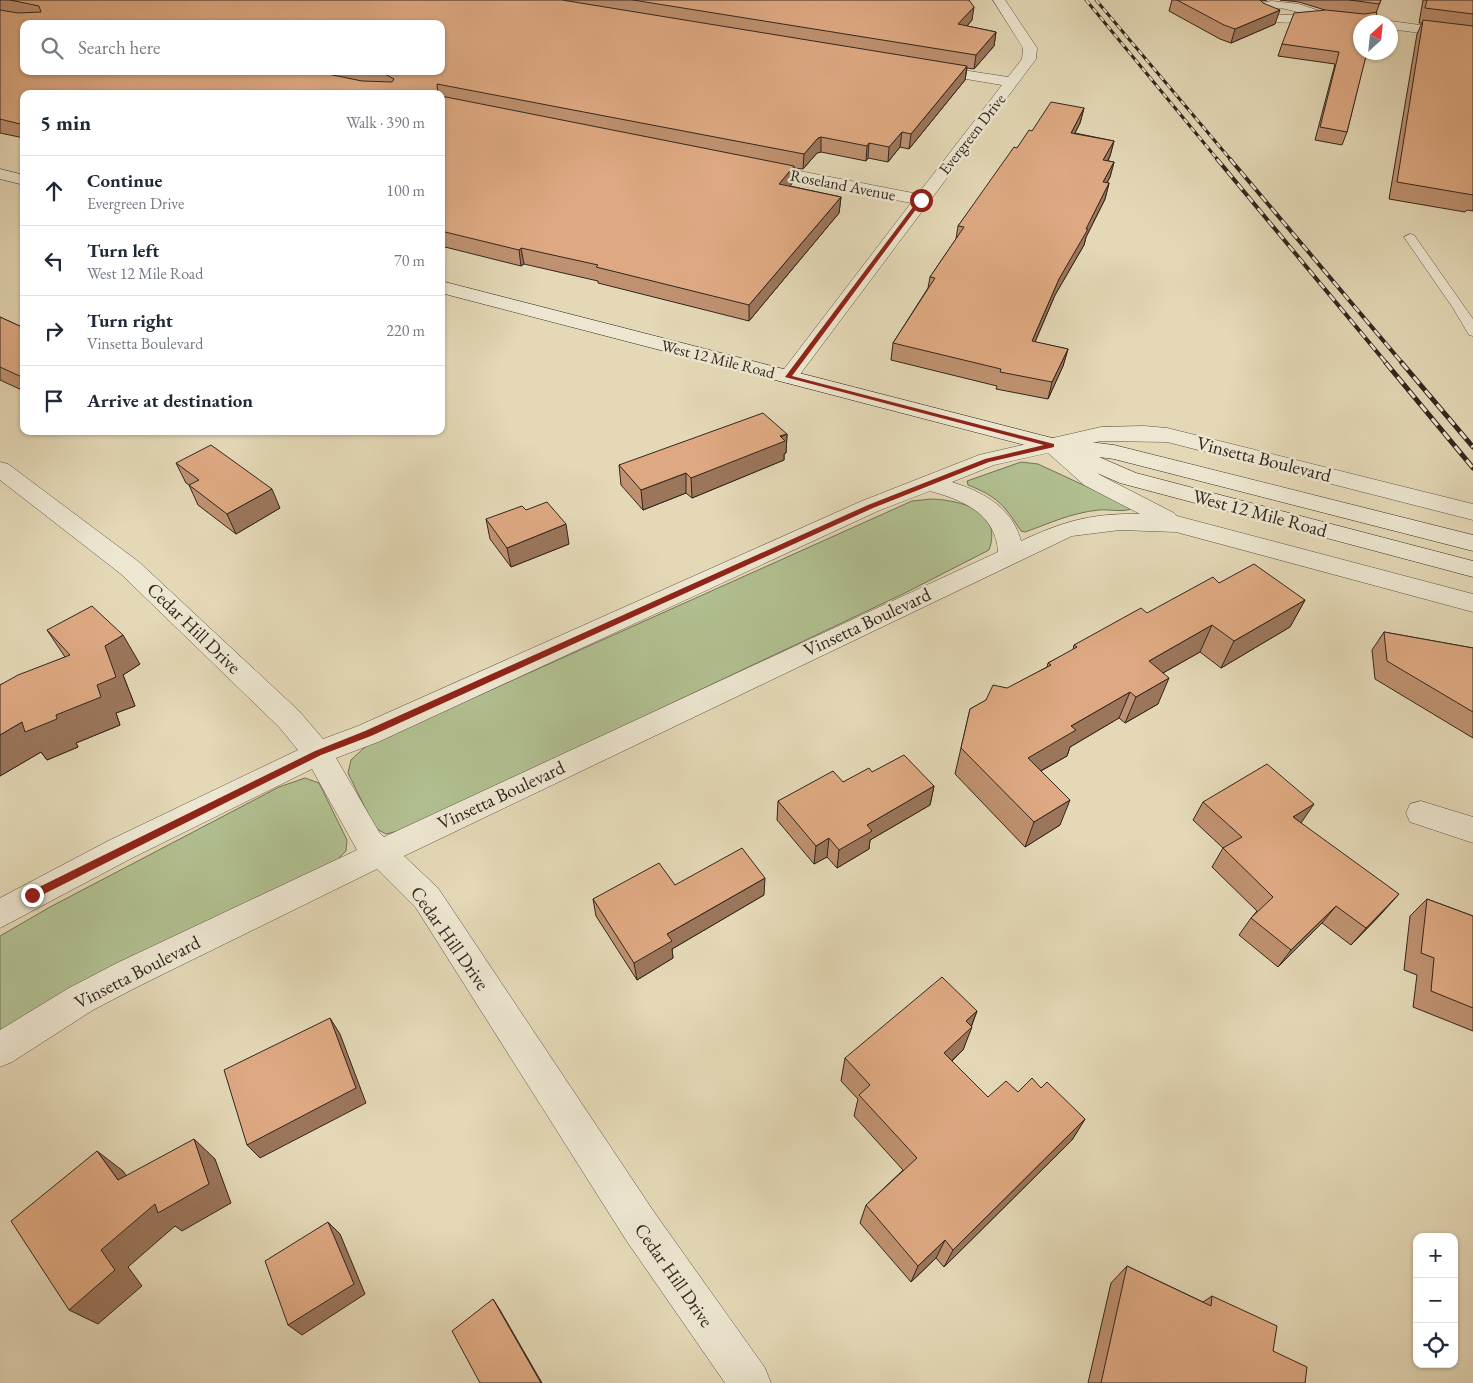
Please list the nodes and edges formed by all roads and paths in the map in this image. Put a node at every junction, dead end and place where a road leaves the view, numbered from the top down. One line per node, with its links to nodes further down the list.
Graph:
1 (998, 0): 7 (street, Evergreen Drive)
2 (1321, 16): 3 (street)
3 (1353, 20)
4 (1398, 26): 5 (street)
5 (1473, 36)
6 (918, 67): 7 (street)
7 (1012, 82): 11 (street, Evergreen Drive)
8 (745, 165): 11 (street, Roseland Avenue)
9 (0, 174): 10 (street)
10 (20, 179)
11 (921, 200): 15 (street, Evergreen Drive)
12 (1410, 238): 14 (lane)
13 (445, 288): 15 (street, West 12 Mile Road)
14 (1473, 332)
15 (788, 377): 16 (street, West 12 Mile Road)
16 (1052, 445): 18 (street, Vinsetta Boulevard); 19 (street, Vinsetta Boulevard); 20 (street, Vinsetta Boulevard); 21 (street, West 12 Mile Road); 23 (street, West 12 Mile Road)
17 (0, 469): 25 (street, Cedar Hill Drive)
18 (929, 483): 22 (street); 25 (street, Vinsetta Boulevard)
19 (1473, 512)
20 (1176, 524): 22 (street, Vinsetta Boulevard); 24 (street, Vinsetta Boulevard)
21 (1473, 543)
22 (1010, 555): 28 (street, Vinsetta Boulevard)
23 (1473, 569)
24 (1473, 603)
25 (318, 753): 28 (street, Cedar Hill Drive); 29 (street, Vinsetta Boulevard)
26 (1421, 813): 27 (street)
27 (1473, 830)
28 (380, 853): 30 (street, Vinsetta Boulevard); 31 (street, Cedar Hill Drive)
29 (0, 914)
30 (0, 1050)
31 (750, 1383)

